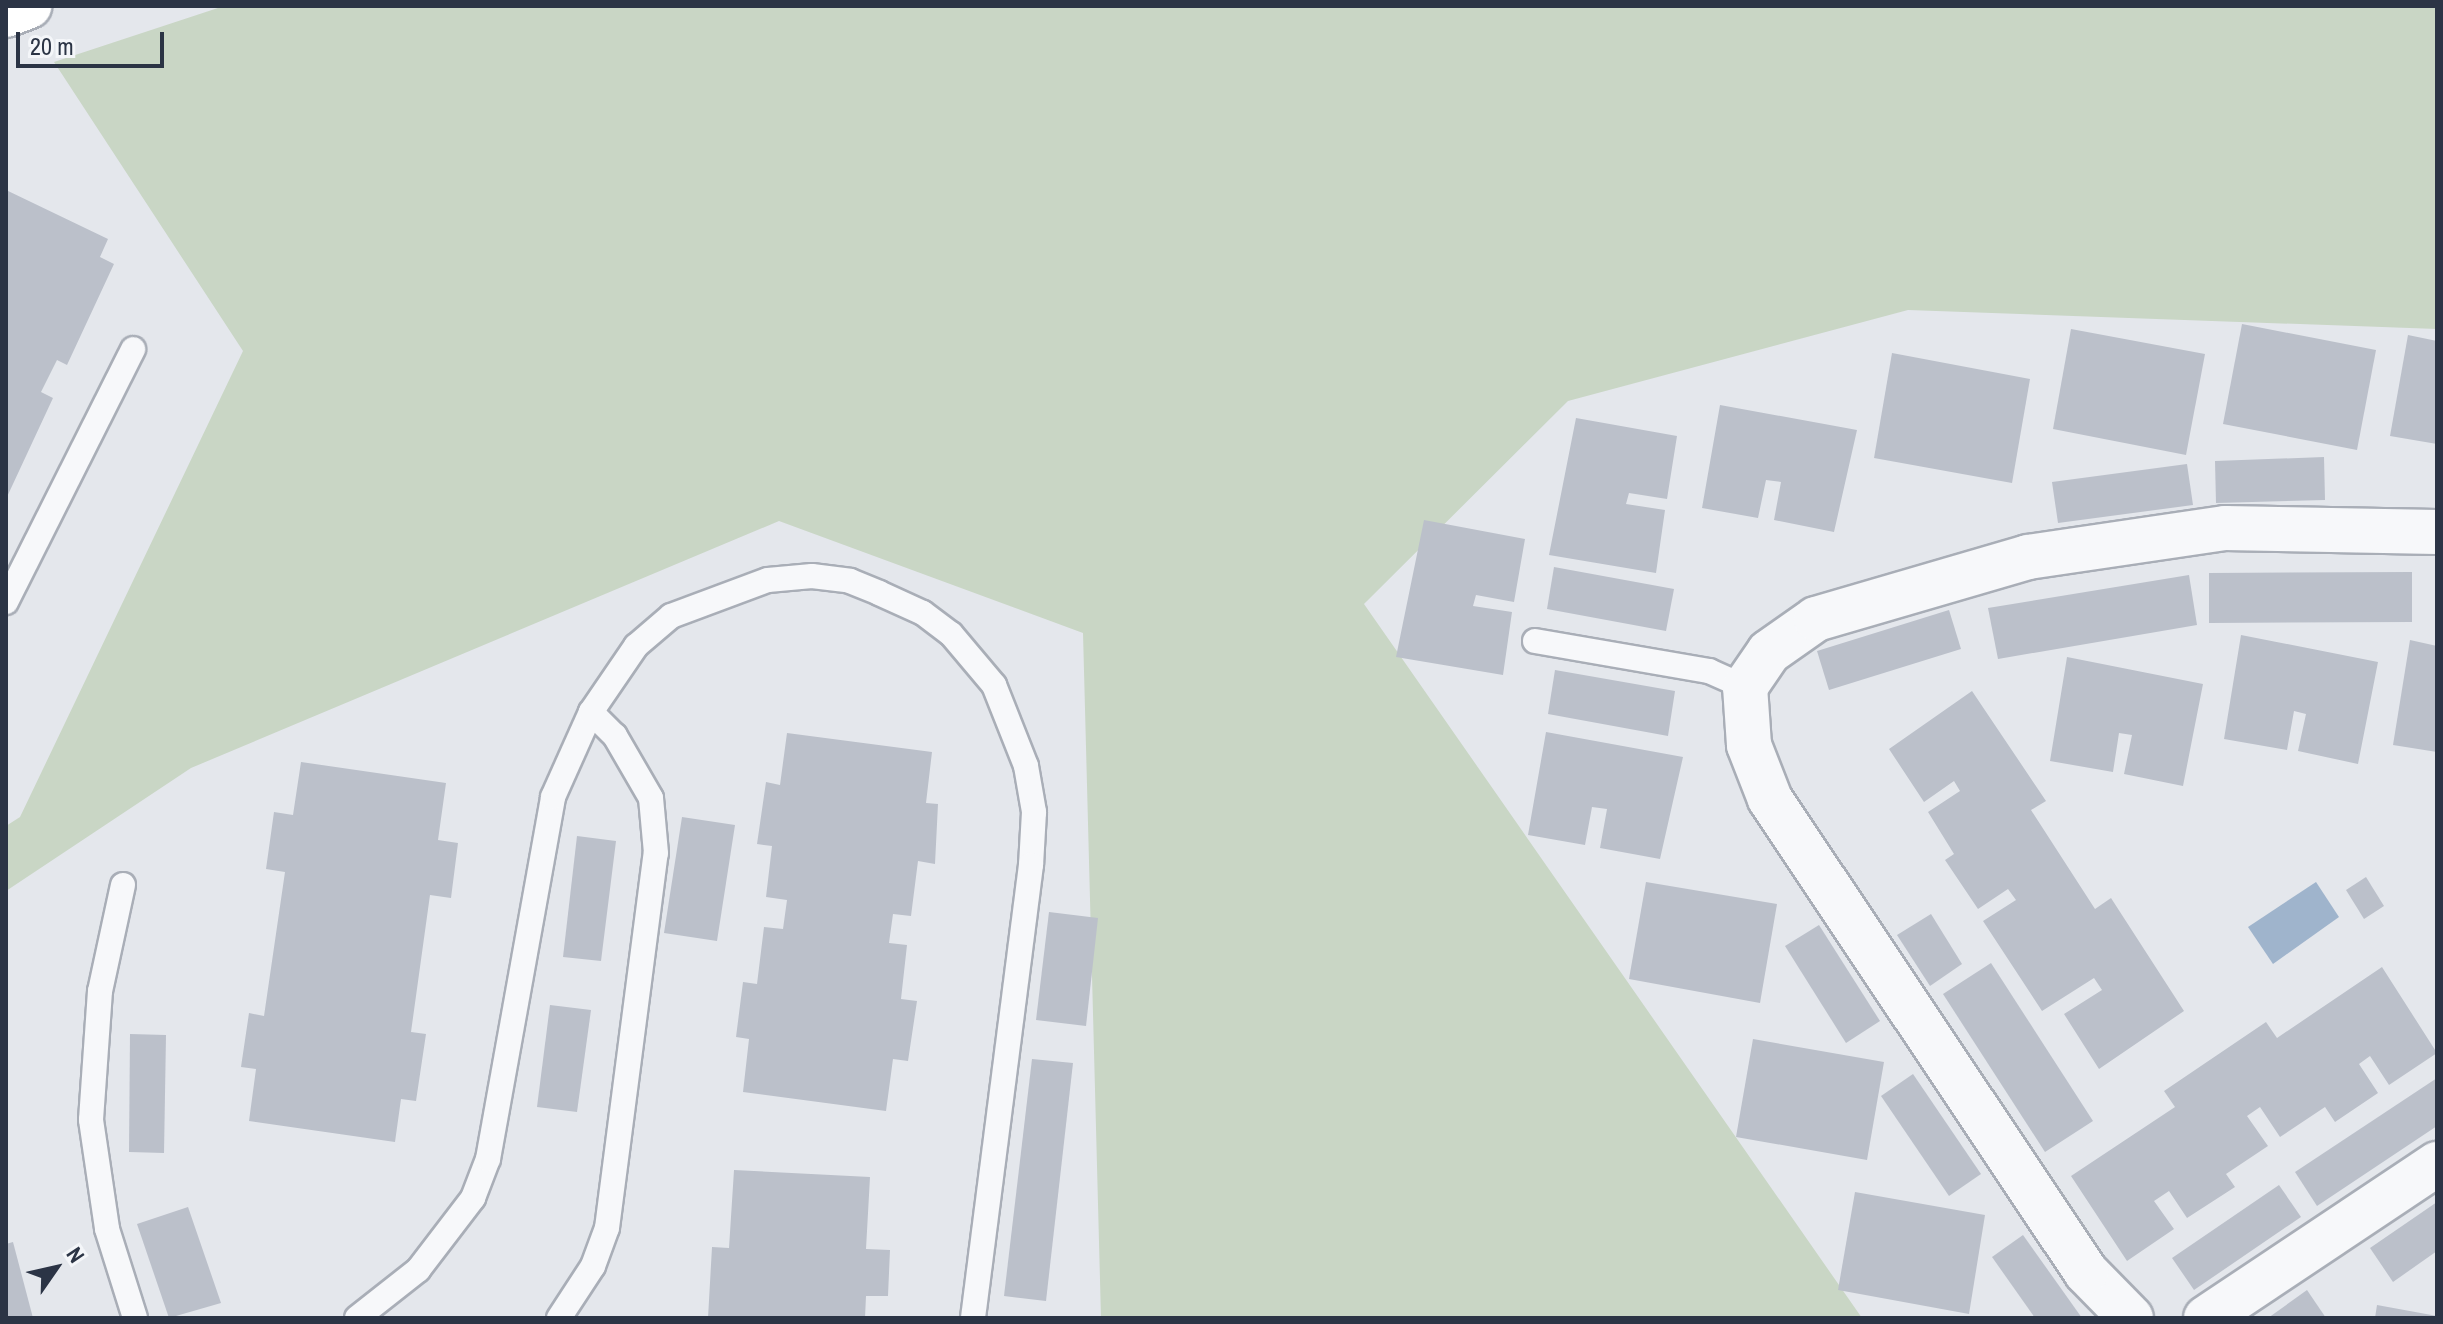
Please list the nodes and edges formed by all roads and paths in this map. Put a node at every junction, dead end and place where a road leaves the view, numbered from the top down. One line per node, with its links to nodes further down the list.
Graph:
1 (29, 6): 2 (highway)
2 (6, 15)
3 (133, 349): 5 (lane)
4 (2437, 532): 7 (street)
5 (6, 602)
6 (1535, 641): 7 (lane)
7 (1745, 687): 16 (street)
8 (591, 712): 11 (lane); 14 (lane); 15 (lane)
9 (123, 885): 12 (lane)
10 (2437, 1164): 17 (street)
11 (391, 1308): 13 (lane)
12 (135, 1318)
13 (357, 1318)
14 (559, 1318)
15 (973, 1318)
16 (2131, 1318)
17 (2206, 1318)

